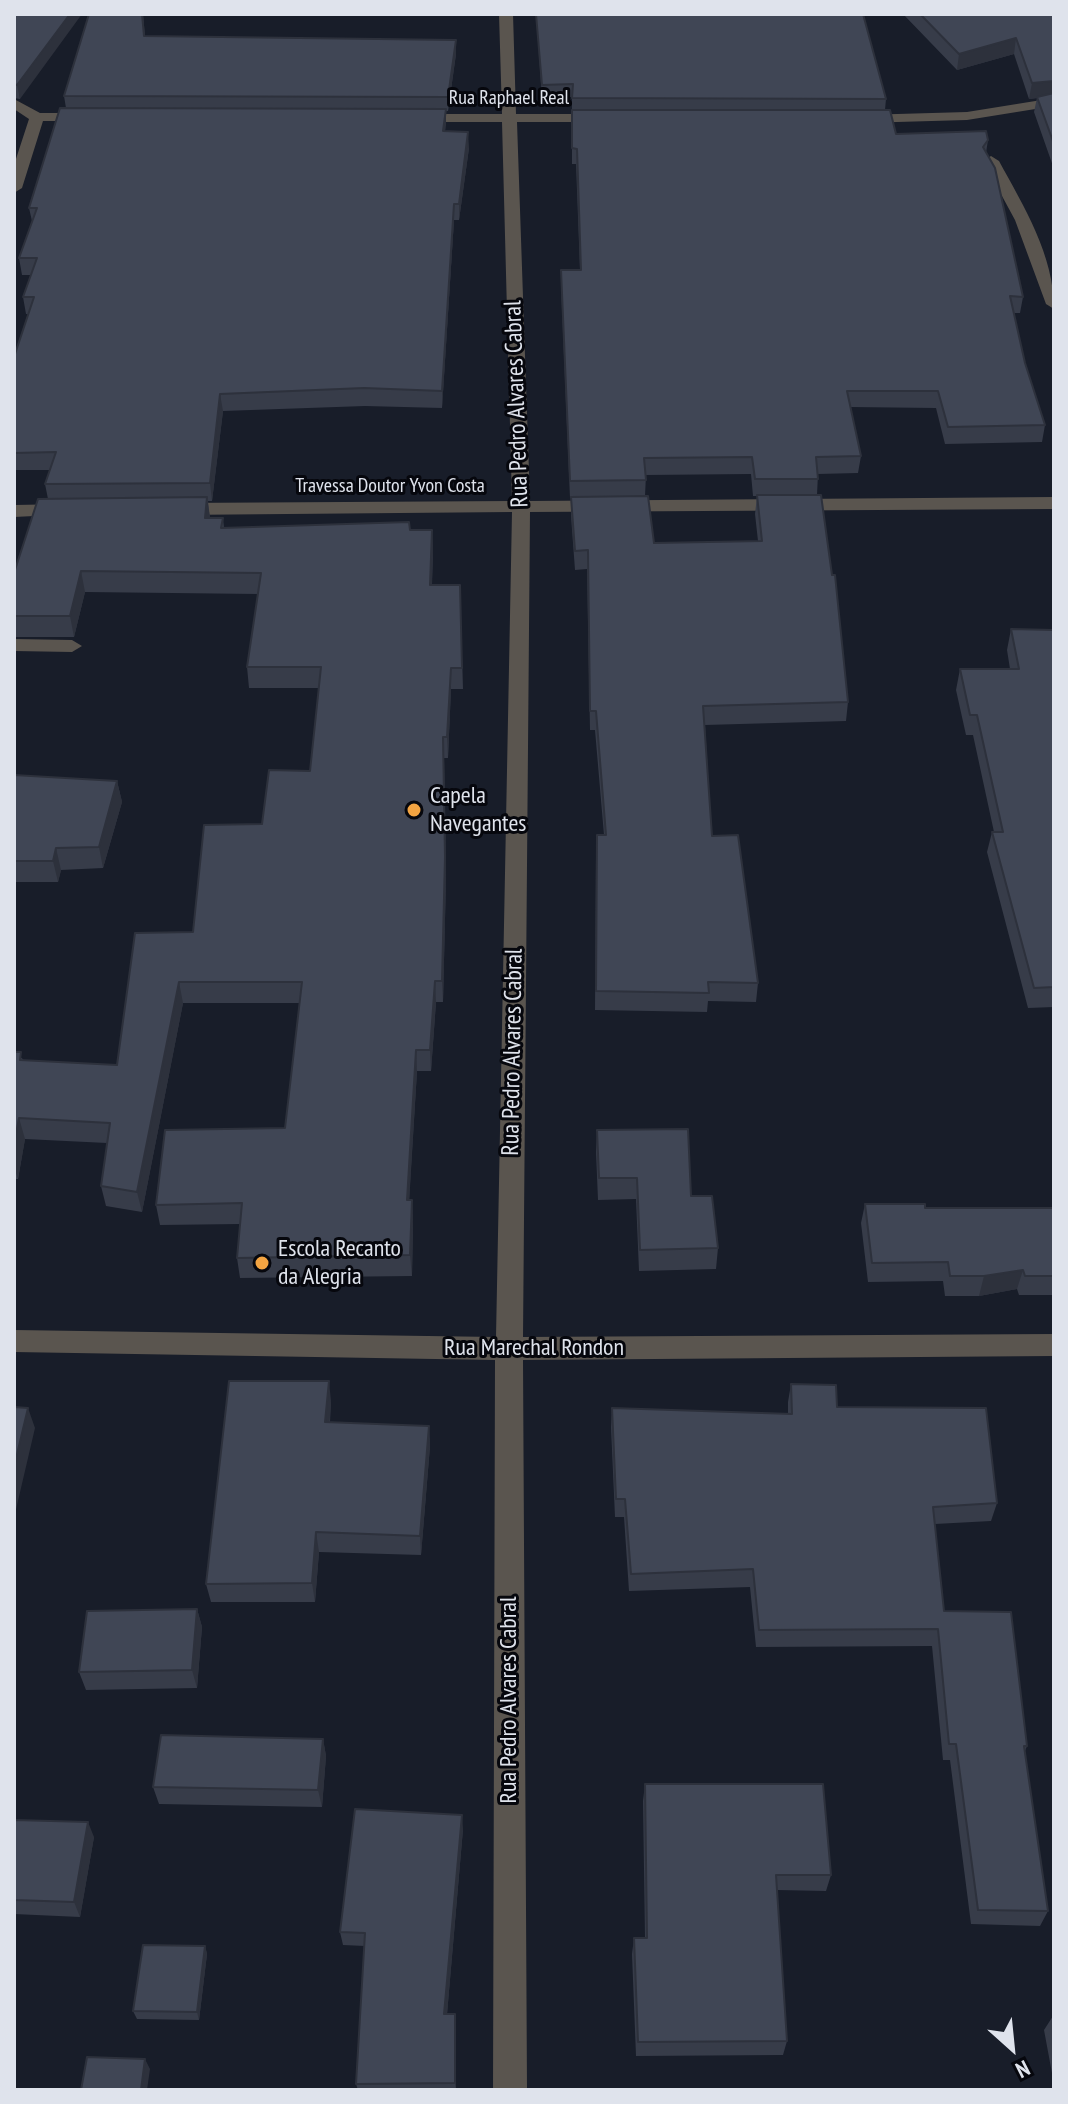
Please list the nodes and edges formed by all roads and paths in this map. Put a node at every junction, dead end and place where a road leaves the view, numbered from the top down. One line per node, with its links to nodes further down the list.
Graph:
1 (506, 14): 7 (street, Rua Pedro Alvares Cabral)
2 (1054, 102): 9 (street)
3 (14, 103): 4 (street)
4 (37, 117): 5 (street); 11 (street)
5 (100, 117)
6 (399, 118): 7 (street, Rua Raphael Real)
7 (509, 118): 8 (street, Rua Raphael Real); 14 (street, Rua Pedro Alvares Cabral)
8 (619, 118)
9 (842, 119)
10 (991, 161): 12 (street)
11 (14, 188)
12 (1054, 304)
13 (1054, 503): 14 (street, Travessa Doutor Yvon Costa)
14 (521, 507): 16 (street, Travessa Doutor Yvon Costa); 22 (street, Rua Pedro Alvares Cabral)
15 (93, 510): 17 (street)
16 (156, 510)
17 (14, 511)
18 (14, 645): 19 (street)
19 (72, 646)
20 (14, 1341): 22 (street, Rua Marechal Rondon)
21 (1054, 1345): 22 (street, Rua Marechal Rondon)
22 (509, 1349): 23 (street, Rua Pedro Alvares Cabral)
23 (510, 2090)

